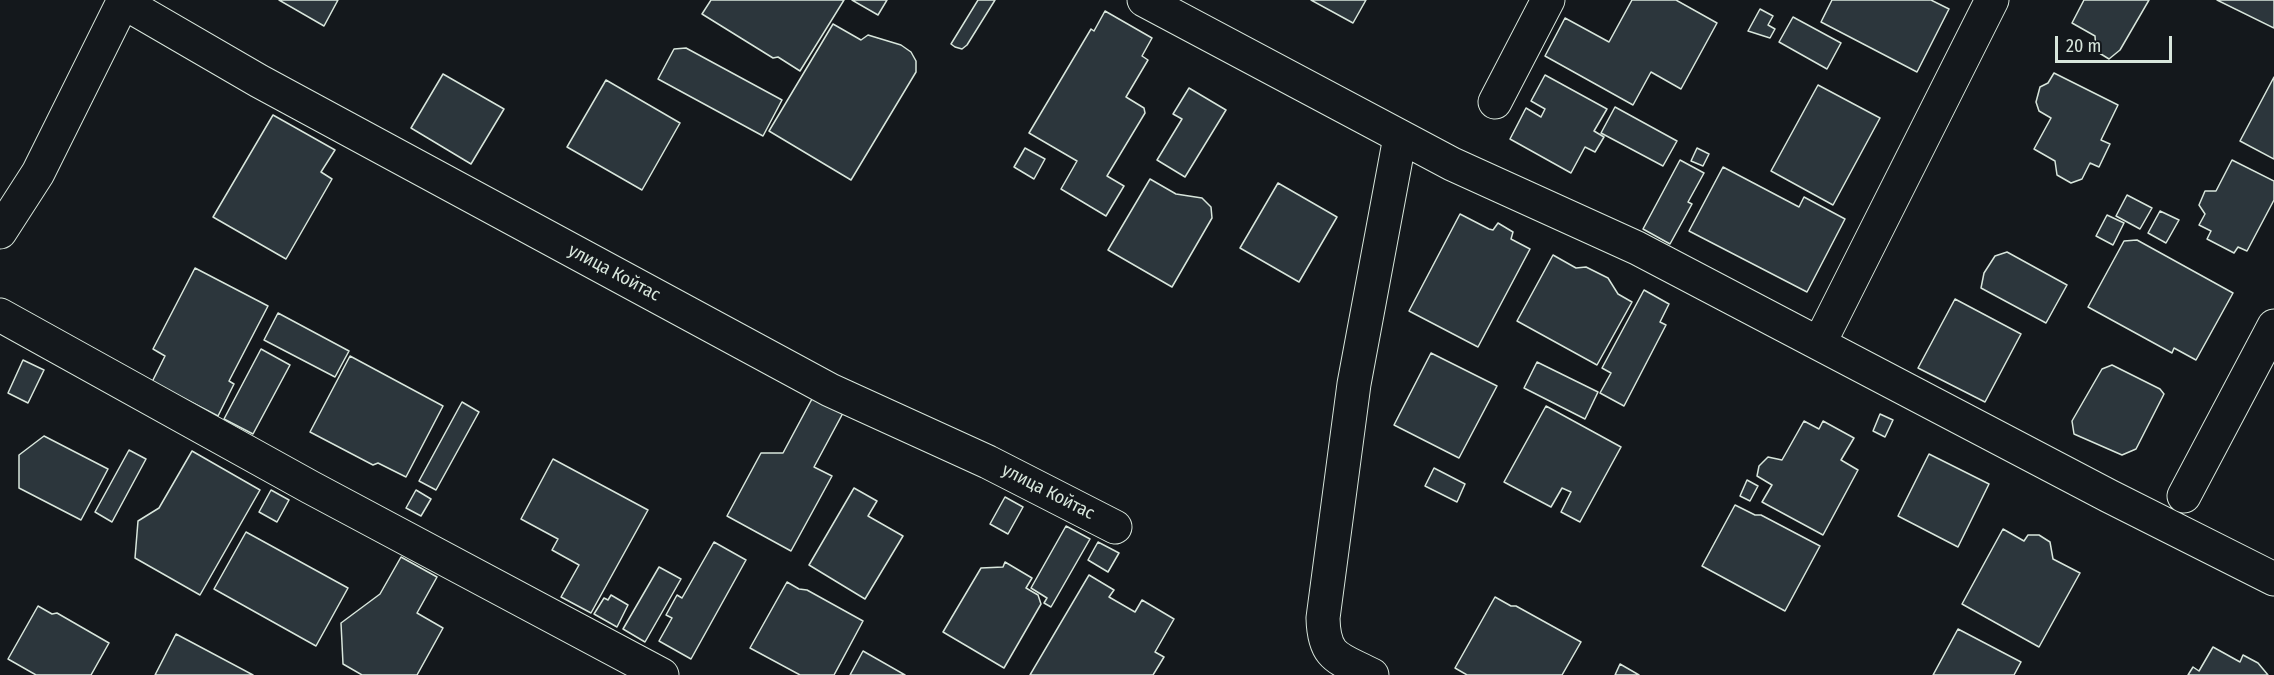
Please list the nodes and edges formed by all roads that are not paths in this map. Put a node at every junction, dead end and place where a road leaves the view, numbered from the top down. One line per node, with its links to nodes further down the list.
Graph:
1 (1144, 0): 6 (street)
2 (1548, 0): 5 (street)
3 (1992, 0): 10 (street)
4 (124, 1): 7 (street); 12 (street, улица Койтас)
5 (1496, 102)
6 (1400, 137): 10 (street); 15 (street)
7 (0, 231)
8 (0, 315): 14 (street)
9 (2273, 332): 11 (street)
10 (1820, 342): 13 (street)
11 (2184, 496)
12 (1114, 527)
13 (2274, 579)
14 (662, 675)
15 (1372, 675)

